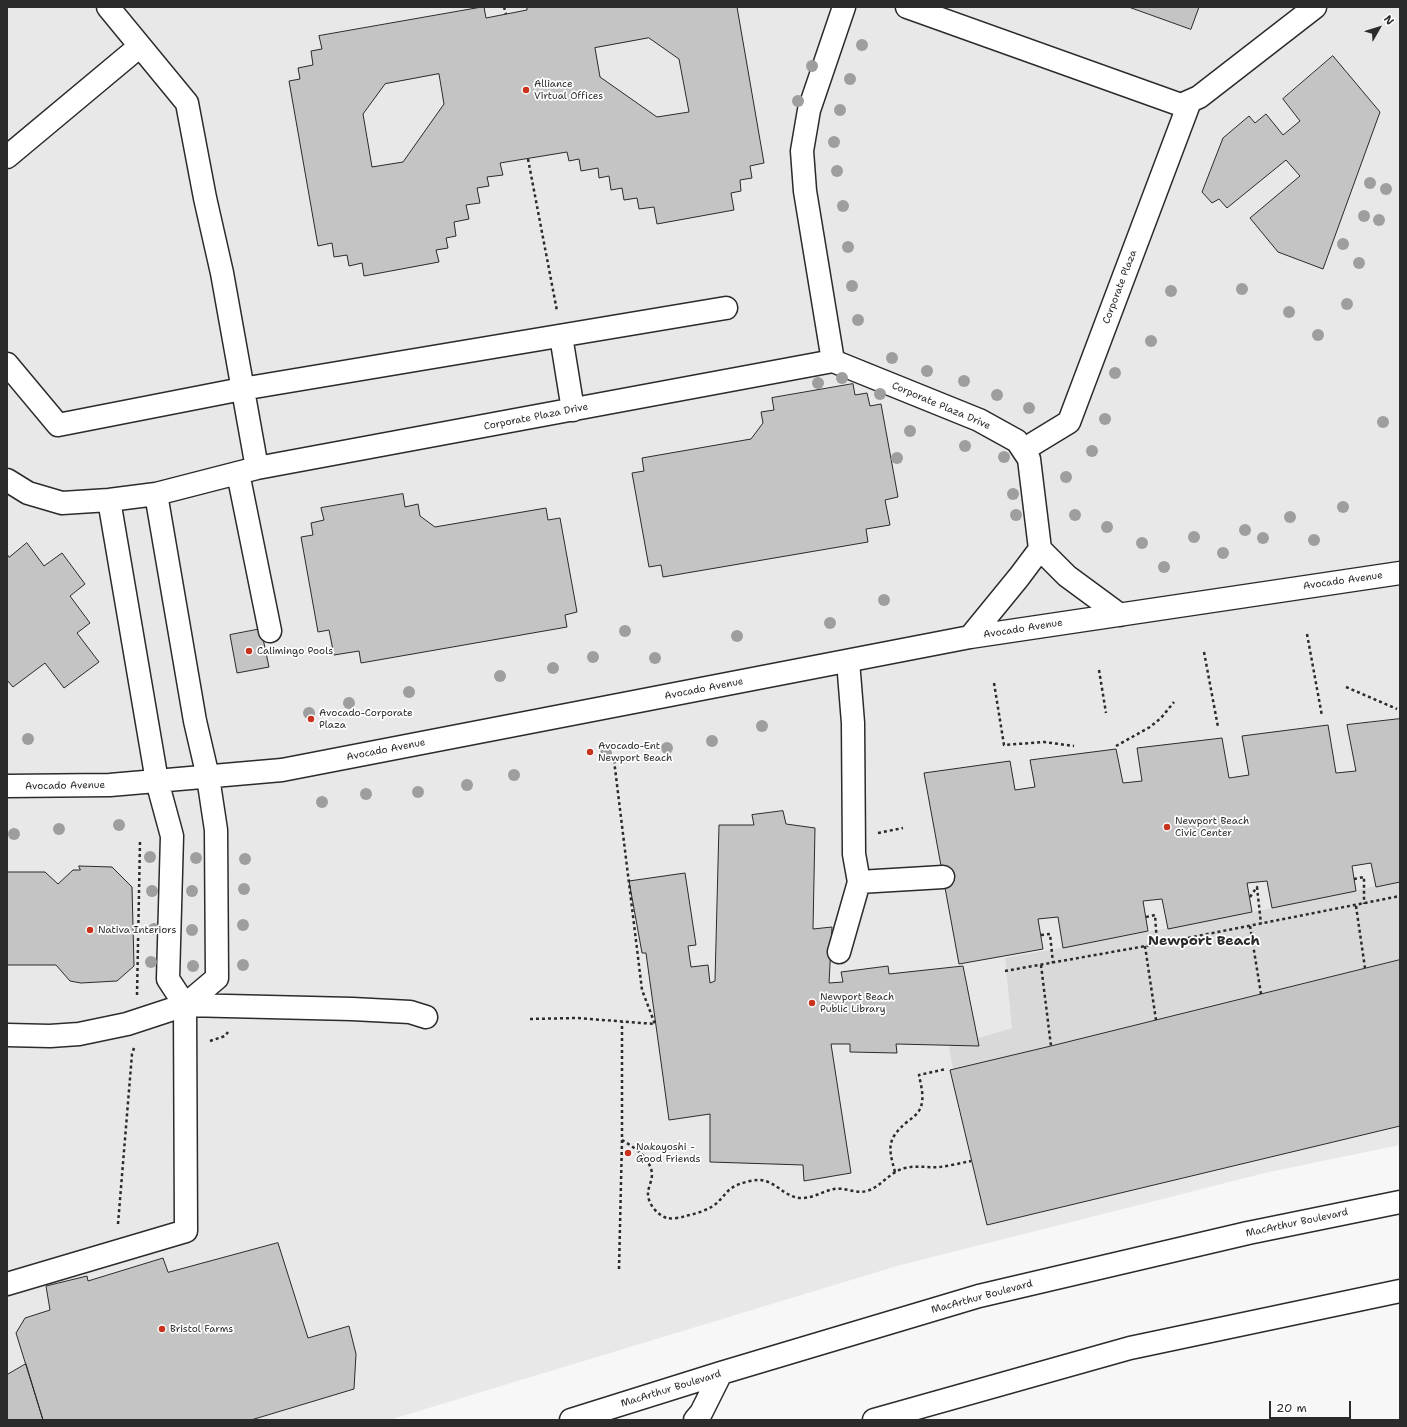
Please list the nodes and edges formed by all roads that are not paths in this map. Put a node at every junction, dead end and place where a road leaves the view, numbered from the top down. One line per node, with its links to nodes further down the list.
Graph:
1 (108, 7): 5 (main road)
2 (844, 7): 10 (main road)
3 (907, 7): 6 (main road)
4 (1315, 7): 6 (main road)
5 (140, 46): 7 (main road); 12 (main road)
6 (1190, 101): 14 (main road, Corporate Plaza)
7 (7, 157)
8 (726, 308): 9 (main road)
9 (561, 336): 12 (main road); 13 (main road)
10 (833, 361): 13 (main road, Corporate Plaza Drive); 14 (main road, Corporate Plaza Drive)
11 (7, 364): 12 (main road)
12 (242, 389): 15 (main road)
13 (573, 410): 15 (main road, Corporate Plaza Drive)
14 (1023, 450): 19 (main road, Corporate Plaza Drive)
15 (248, 471): 17 (main road, Corporate Plaza Drive); 22 (main road)
16 (7, 480): 18 (main road, Corporate Plaza Drive)
17 (156, 494): 18 (main road, Corporate Plaza Drive); 25 (main road)
18 (109, 500): 26 (main road)
19 (1040, 548): 21 (main road); 23 (main road)
20 (1400, 573): 21 (main road, Avocado Avenue)
21 (1120, 615): 23 (main road, Avocado Avenue)
22 (270, 631)
23 (970, 637): 24 (main road, Avocado Avenue)
24 (848, 661): 25 (main road, Avocado Avenue); 29 (main road)
25 (208, 777): 26 (main road, Avocado Avenue); 31 (main road)
26 (157, 781): 27 (main road, Avocado Avenue); 31 (main road)
27 (7, 786)
28 (943, 877): 29 (main road)
29 (859, 882): 30 (main road)
30 (839, 952)
31 (185, 1005): 32 (main road); 33 (main road); 35 (main road)
32 (426, 1017)
33 (7, 1035)
34 (1400, 1202): 37 (main road, MacArthur Boulevard)
35 (7, 1284)
36 (1400, 1291): 40 (main road)
37 (721, 1373): 38 (main road, MacArthur Boulevard); 39 (main road)
38 (572, 1420)
39 (694, 1420)
40 (874, 1420)

